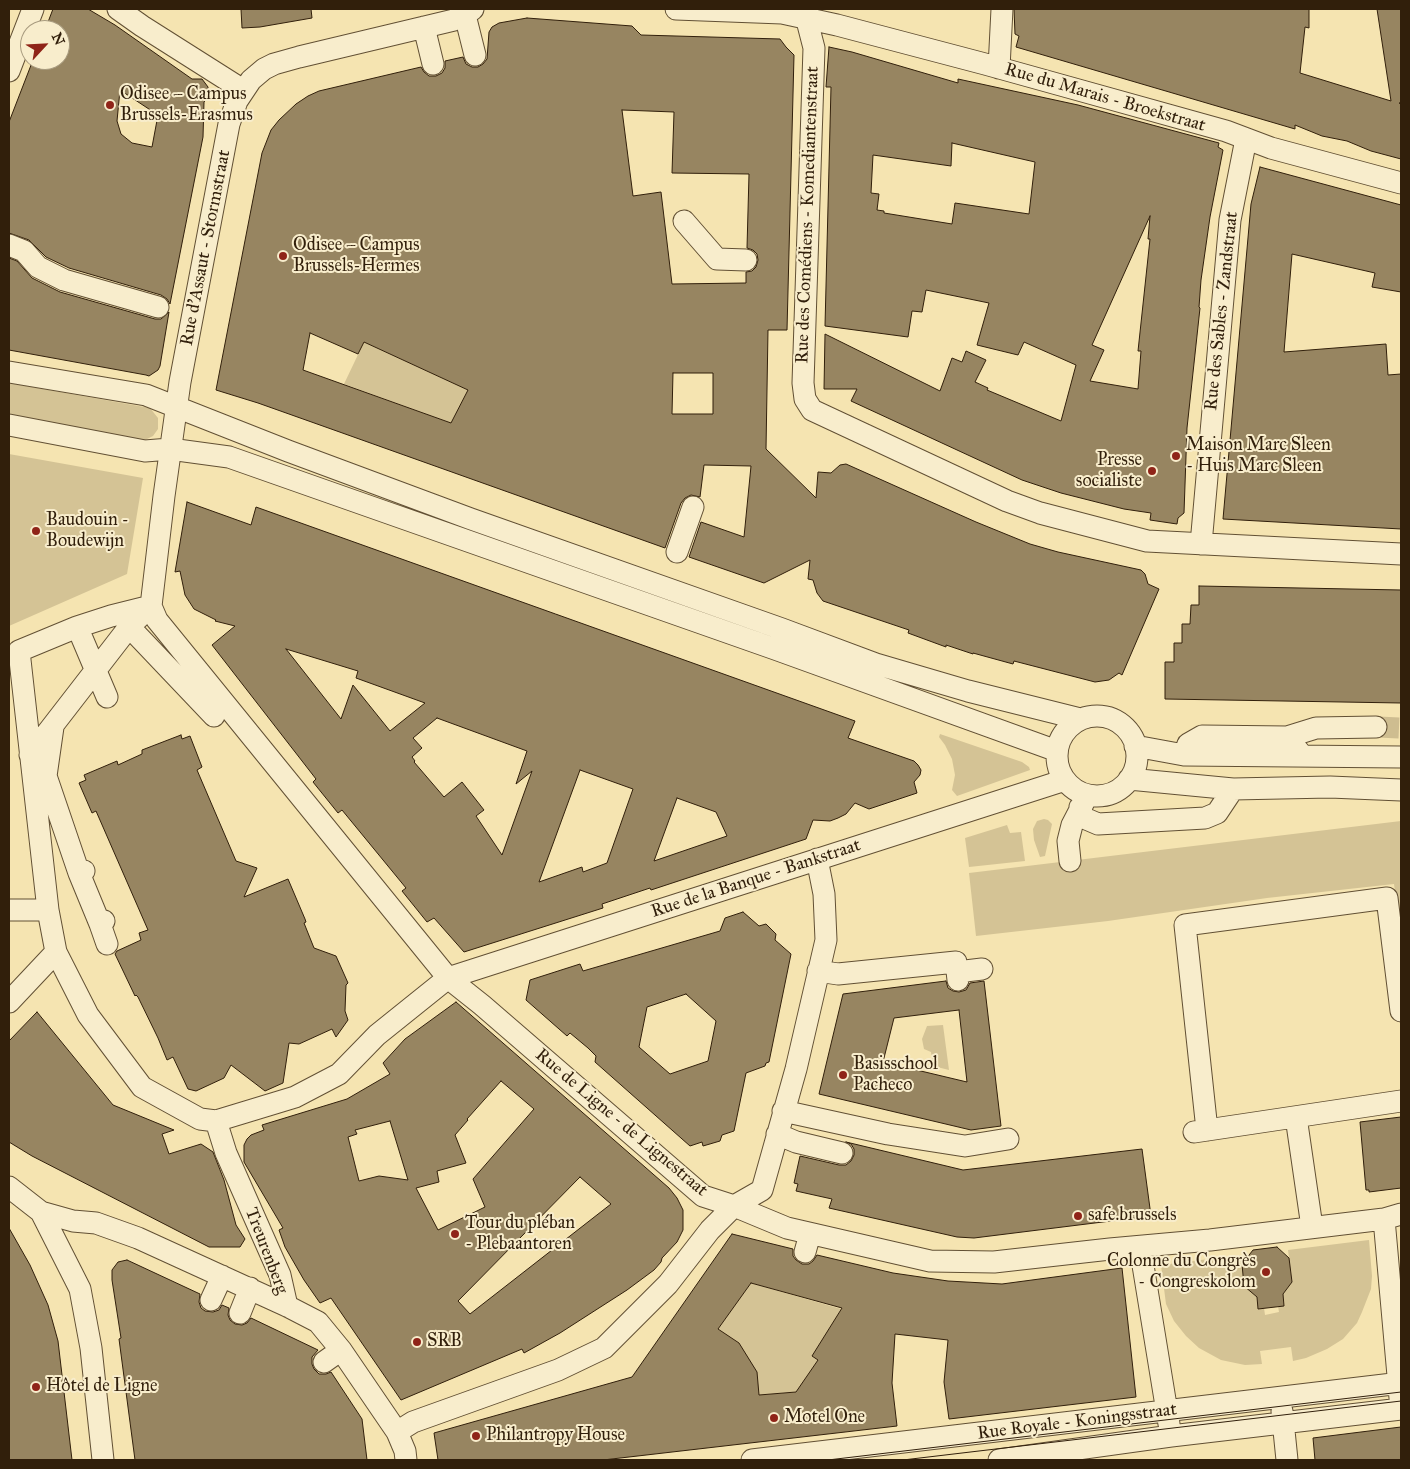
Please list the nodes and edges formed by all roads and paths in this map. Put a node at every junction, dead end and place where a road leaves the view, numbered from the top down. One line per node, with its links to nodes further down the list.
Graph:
1 (33, 9): 11 (street)
2 (118, 9): 12 (street)
3 (676, 9): 6 (street, Rue du Marais - Broekstraat)
4 (1002, 9): 10 (street)
5 (469, 12): 7 (street); 8 (street)
6 (805, 14): 10 (street, Rue du Marais - Broekstraat); 24 (street, Rue des Comédiens - Komediantenstraat)
7 (424, 28): 9 (street); 12 (street)
8 (475, 55)
9 (433, 64)
10 (999, 68): 13 (street, Rue du Marais - Broekstraat)
11 (9, 71)
12 (243, 90): 18 (street, Rue d'Assaut - Stormstraat)
13 (1246, 139): 14 (street, Rue du Marais - Broekstraat); 24 (street, Rue des Sables - Zandstraat)
14 (1401, 183)
15 (684, 221): 17 (street)
16 (9, 245): 18 (street)
17 (746, 260)
18 (194, 314): 20 (street, Rue d'Assaut - Stormstraat)
19 (9, 372): 20 (street)
20 (177, 408): 22 (street, Rue d'Assaut - Stormstraat); 34 (street)
21 (9, 426): 22 (street)
22 (170, 449): 27 (street, Rue d'Assaut - Stormstraat); 39 (street)
23 (693, 507): 25 (street)
24 (1201, 544): 26 (street)
25 (677, 552)
26 (1401, 554)
27 (151, 606): 28 (street); 30 (street); 57 (street, Rue de Ligne - de Lignestraat)
28 (132, 636): 31 (street); 33 (street)
29 (82, 638): 31 (street)
30 (14, 650): 40 (street)
31 (96, 671): 32 (street); 37 (street)
32 (107, 697)
33 (214, 716)
34 (1080, 719): 38 (street); 39 (street)
35 (1376, 727): 36 (street)
36 (1288, 736): 41 (street); 42 (street)
37 (57, 737): 40 (street); 53 (street)
38 (1135, 746): 41 (street); 44 (street)
39 (1057, 751): 45 (street)
40 (30, 755): 52 (street)
41 (1184, 755): 42 (street)
42 (1302, 755): 43 (street)
43 (1401, 757)
44 (1129, 779): 46 (street); 48 (street)
45 (1065, 780): 48 (street); 49 (street, Rue de la Banque - Bankstraat)
46 (1233, 788): 47 (street); 48 (street)
47 (1401, 790)
48 (1084, 801): 50 (street)
49 (817, 859): 56 (street); 57 (street, Rue de la Banque - Bankstraat)
50 (1070, 861)
51 (9, 910): 52 (street)
52 (48, 910): 54 (street)
53 (107, 944)
54 (56, 952): 58 (street); 63 (street)
55 (982, 969): 56 (street)
56 (818, 972): 61 (street)
57 (448, 978): 63 (street); 68 (street, Rue de Ligne - de Lignestraat)
58 (9, 1002)
59 (1401, 1011): 62 (street)
60 (1401, 1101): 62 (street)
61 (783, 1111): 64 (street); 65 (street)
62 (1296, 1117): 71 (street)
63 (216, 1121): 76 (street, Treurenberg)
64 (777, 1134): 66 (street); 68 (street)
65 (1008, 1140)
66 (842, 1154)
67 (9, 1187): 69 (street)
68 (734, 1206): 72 (street, Rue de Ligne - de Lignestraat); 83 (street)
69 (41, 1212): 73 (street); 86 (street)
70 (1393, 1217): 71 (street, Rue de Ligne - de Lignestraat); 78 (street)
71 (1312, 1227): 72 (street, Rue de Ligne - de Lignestraat)
72 (1140, 1247): 81 (street)
73 (222, 1276): 74 (street); 75 (street)
74 (250, 1288): 76 (street); 77 (street)
75 (211, 1300)
76 (287, 1306): 83 (street, Treurenberg)
77 (240, 1313)
78 (1399, 1384): 79 (street, Rue Royale - Koningsstraat); 80 (street)
79 (1280, 1398): 81 (street, Rue Royale - Koningsstraat); 82 (street)
80 (1401, 1408): 82 (street, Rue Royale - Koningsstraat)
81 (1167, 1411): 84 (street, Rue Royale - Koningsstraat); 85 (street)
82 (1283, 1423): 85 (street, Rue Royale - Koningsstraat); 90 (street)
83 (397, 1432): 87 (street, Treurenberg)
84 (1000, 1432): 88 (street, Rue Royale - Koningsstraat); 89 (street)
85 (1171, 1436): 89 (street, Rue Royale - Koningsstraat)
86 (103, 1460)
87 (406, 1460)
88 (752, 1460)
89 (1000, 1460)
90 (1287, 1460)

